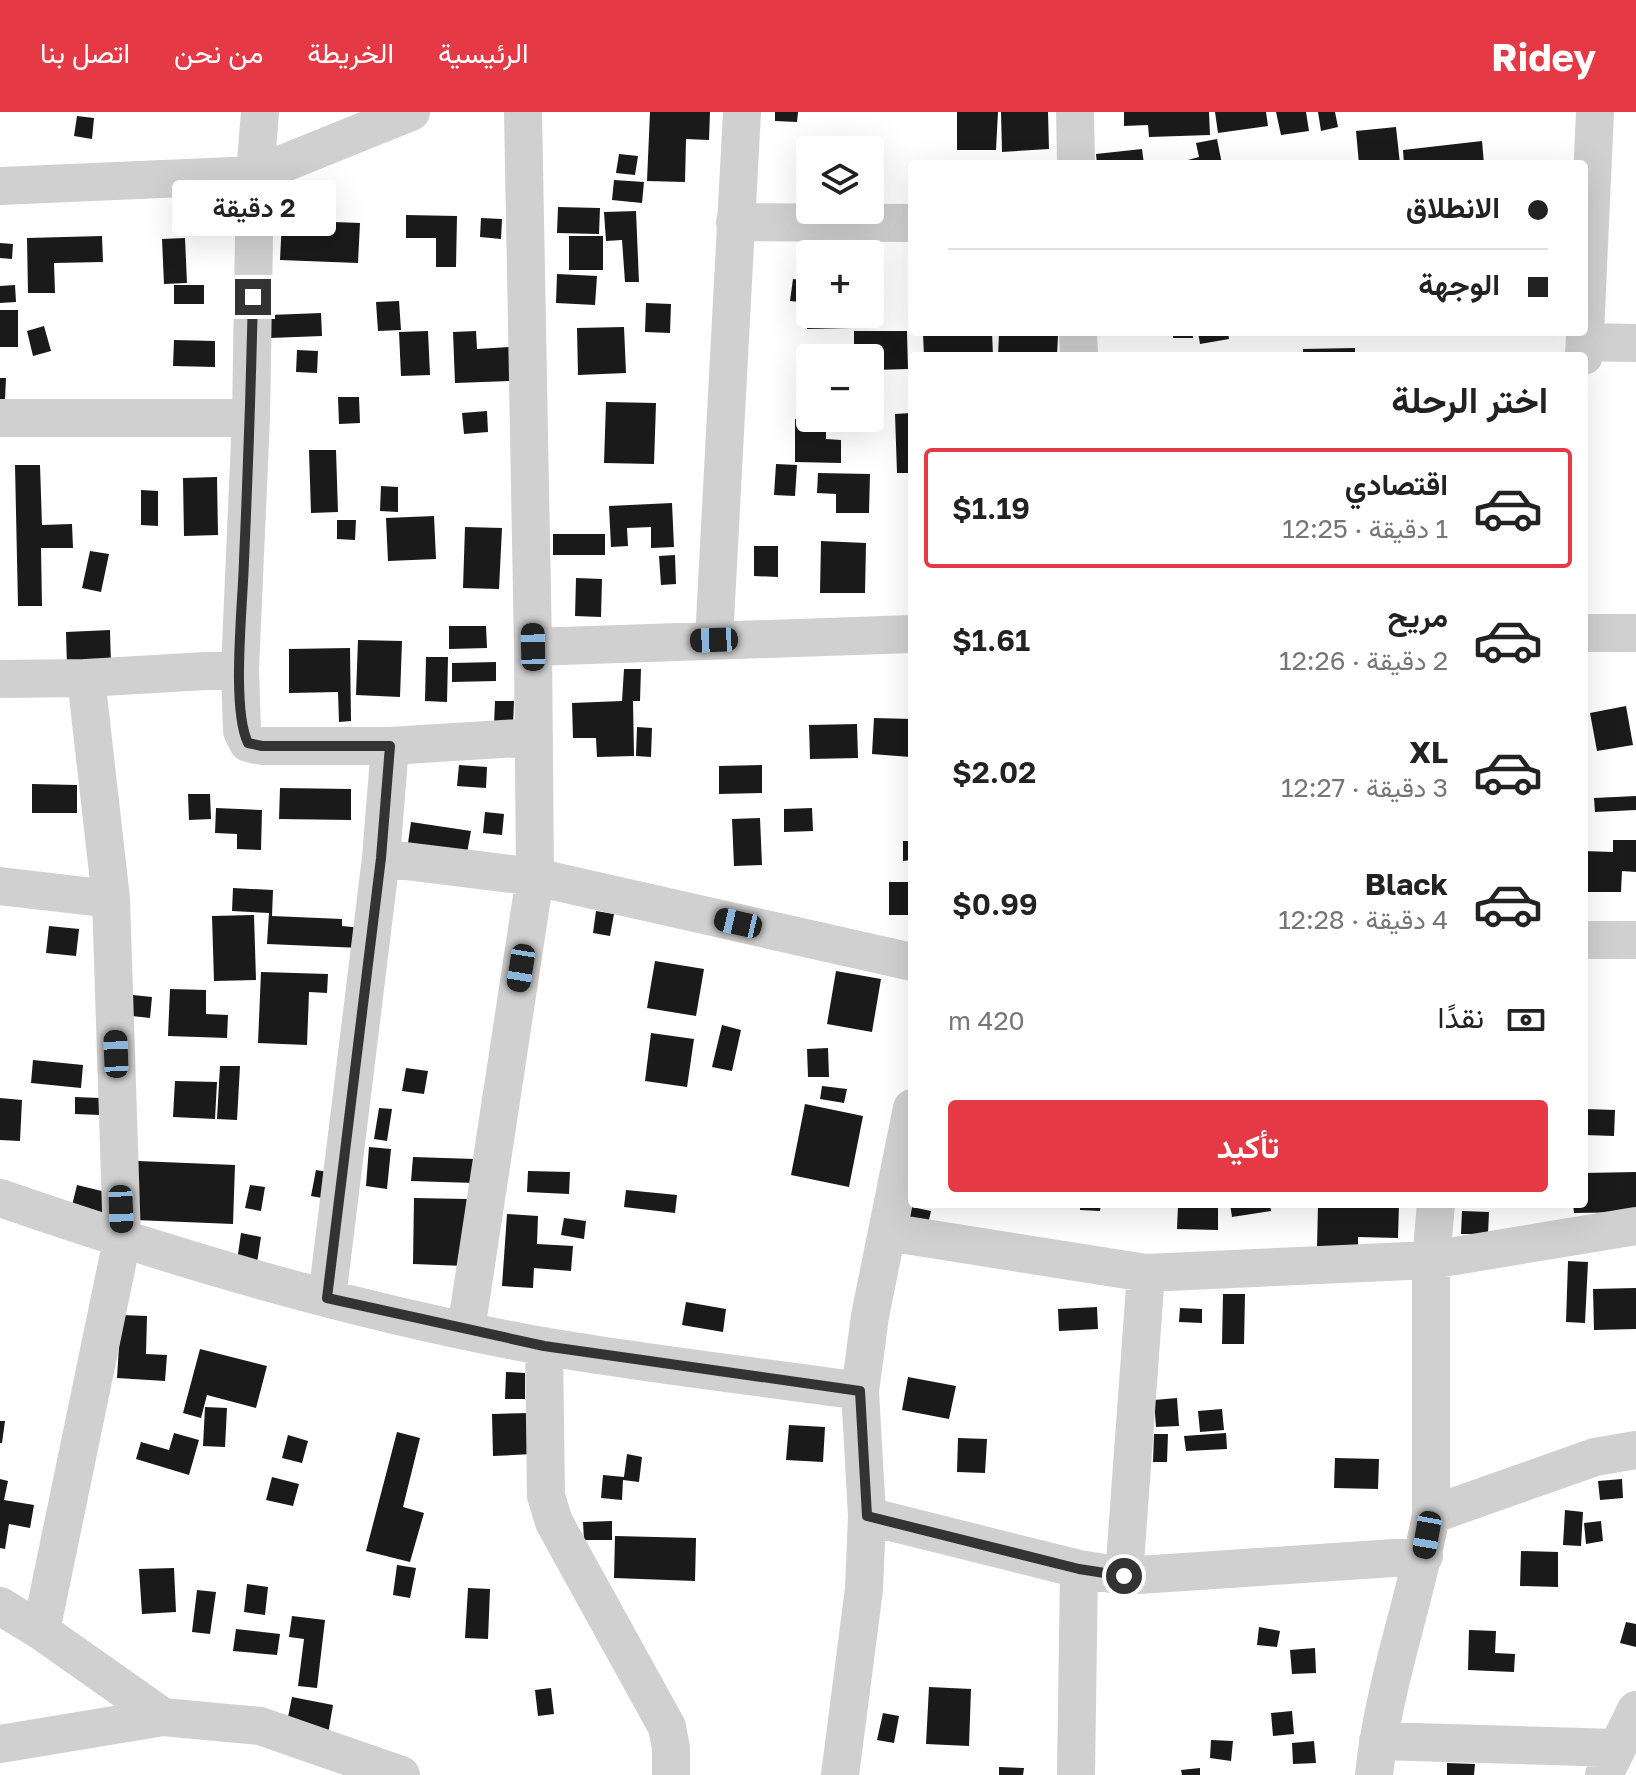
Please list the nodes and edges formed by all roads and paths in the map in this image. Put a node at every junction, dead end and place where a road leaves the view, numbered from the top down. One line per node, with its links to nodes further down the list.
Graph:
1 (260, 112): 8 (street)
2 (411, 112): 8 (street)
3 (523, 112): 21 (street)
4 (742, 112): 10 (street)
5 (1075, 112): 7 (street)
6 (1595, 112): 12 (street)
7 (1076, 160)
8 (255, 175): 9 (street); 16 (street)
9 (0, 186)
10 (735, 222): 11 (street); 20 (street)
11 (908, 223)
12 (1588, 263)
13 (1636, 343): 14 (street)
14 (1584, 349)
15 (0, 418): 16 (street)
16 (251, 418): 22 (street)
17 (1588, 633): 18 (street)
18 (1636, 633)
19 (908, 634): 20 (street)
20 (714, 640): 21 (street)
21 (533, 647): 25 (street)
22 (240, 669): 23 (street); 26 (street)
23 (86, 678): 24 (street); 30 (street)
24 (0, 679)
25 (534, 737): 26 (street); 28 (street)
26 (390, 746): 27 (street)
27 (381, 858): 28 (street); 42 (street)
28 (535, 877): 33 (street); 43 (street)
29 (0, 886): 30 (street)
30 (111, 899): 39 (street)
31 (1588, 940): 32 (street)
32 (1636, 940)
33 (908, 961)
34 (908, 1128): 38 (street)
35 (0, 1198): 39 (street)
36 (1436, 1208): 40 (street)
37 (1636, 1226): 40 (street)
38 (887, 1232): 41 (street); 45 (street)
39 (122, 1240): 42 (street); 53 (street)
40 (1431, 1260): 41 (street); 47 (street)
41 (1146, 1273): 51 (street)
42 (327, 1298): 43 (street)
43 (466, 1330): 44 (street)
44 (544, 1346): 45 (street); 60 (street)
45 (860, 1391): 48 (street)
46 (1636, 1450): 47 (street)
47 (1431, 1515): 49 (street)
48 (867, 1516): 50 (street); 61 (street)
49 (1424, 1556): 51 (street); 57 (street)
50 (1079, 1569): 51 (street); 62 (street)
51 (1124, 1576)
52 (0, 1606): 53 (street)
53 (41, 1631): 55 (street)
54 (1636, 1710): 58 (street)
55 (163, 1717): 56 (street); 59 (street)
56 (0, 1744)
57 (1376, 1758): 58 (street)
58 (1610, 1762)
59 (398, 1775)
60 (671, 1775)
61 (840, 1775)
62 (1076, 1775)

